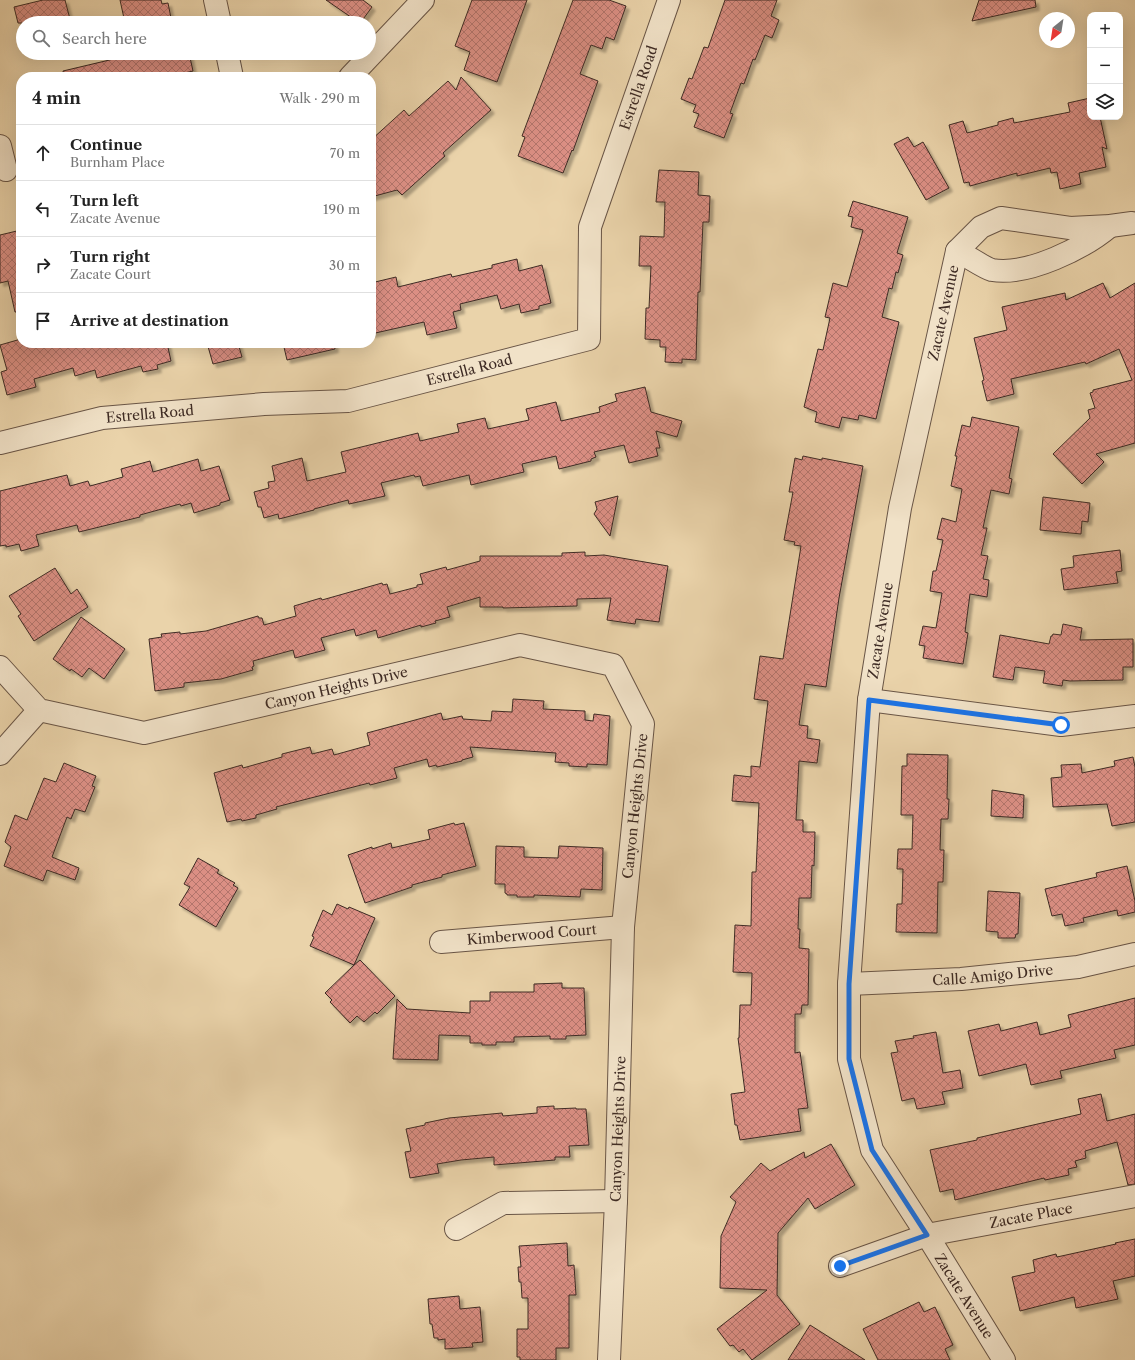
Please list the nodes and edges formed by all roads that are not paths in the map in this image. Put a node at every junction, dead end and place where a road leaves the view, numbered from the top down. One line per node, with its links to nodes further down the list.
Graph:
1 (215, 0): 4 (street)
2 (423, 0): 5 (street)
3 (669, 0): 15 (street, Estrella Road)
4 (218, 16)
5 (376, 50)
6 (228, 60): 8 (street)
7 (366, 60): 9 (street)
8 (231, 72)
9 (355, 72)
10 (0, 146): 11 (street)
11 (9, 169)
12 (1132, 223): 13 (street, Zacate Avenue)
13 (1110, 226): 14 (street, Zacate Avenue); 14 (street, Zacate Avenue)
14 (958, 251): 17 (street, Zacate Avenue)
15 (0, 442)
16 (0, 667): 18 (street)
17 (869, 700): 19 (street); 24 (street, Zacate Avenue)
18 (39, 710): 20 (street); 21 (street, Canyon Heights Drive)
19 (1135, 716)
20 (0, 754)
21 (623, 927): 22 (street, Kimberwood Court); 26 (street, Canyon Heights Drive)
22 (441, 942)
23 (1135, 954): 24 (street, Calle Amigo Drive)
24 (849, 984): 28 (street, Zacate Avenue)
25 (1135, 1196): 28 (street, Zacate Place)
26 (616, 1201): 27 (street); 30 (street, Canyon Heights Drive)
27 (456, 1229)
28 (927, 1235): 29 (street, Zacate Place); 31 (street, Zacate Avenue)
29 (840, 1266)
30 (609, 1360)
31 (1004, 1360)

